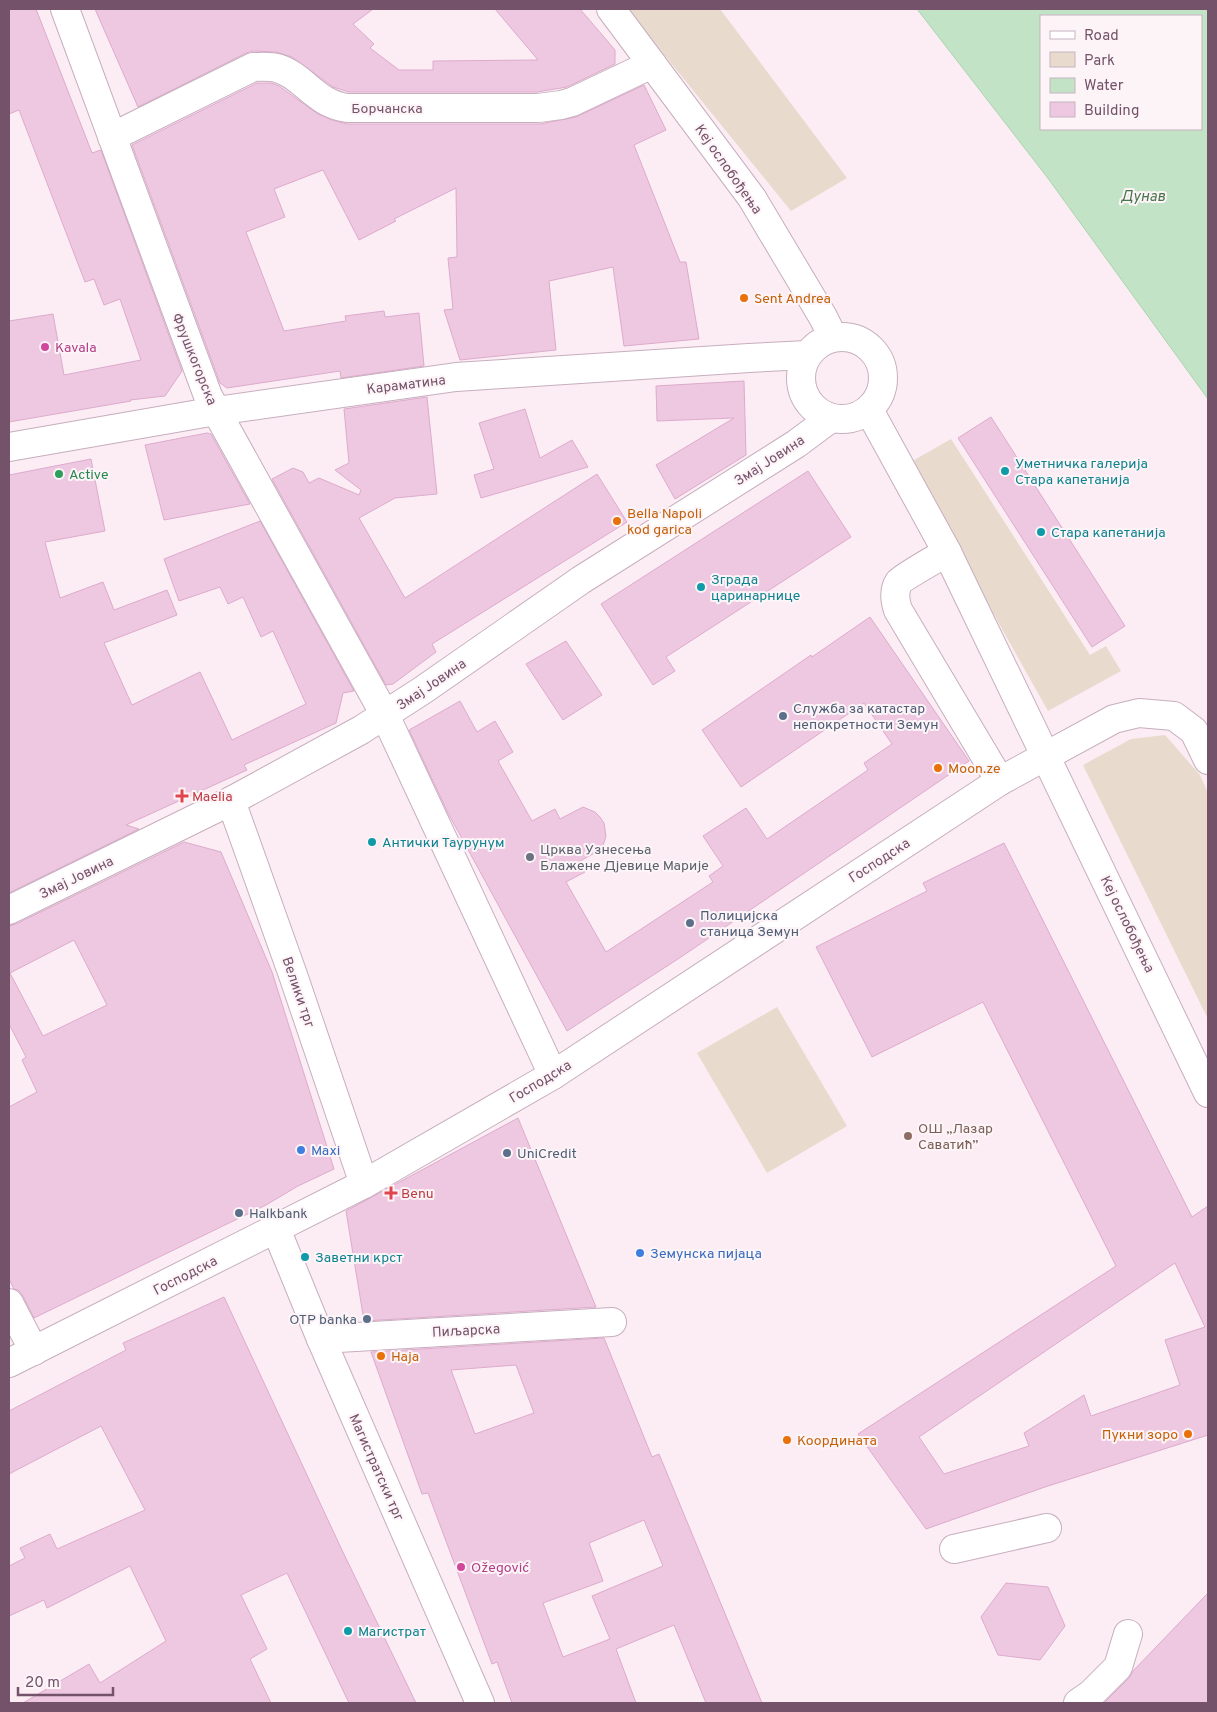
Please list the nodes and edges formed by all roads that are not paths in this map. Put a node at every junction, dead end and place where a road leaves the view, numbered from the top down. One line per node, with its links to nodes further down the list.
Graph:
1 (65, 9): 4 (street, Фрушкогорска)
2 (611, 9): 3 (street, Кеј ослобођења)
3 (652, 64): 4 (street, Борчанска); 5 (street, Кеј ослобођења)
4 (112, 137): 8 (street, Фрушкогорска)
5 (828, 327): 6 (street); 7 (street)
6 (807, 355): 8 (street, Караматина); 9 (street)
7 (869, 410): 9 (street); 11 (street, Кеј ослобођења)
8 (216, 411): 10 (street, Караматина); 12 (street, Фрушкогорска)
9 (830, 418): 12 (street, Змај Јовина)
10 (9, 447)
11 (947, 552): 13 (street, Кеј ослобођења); 15 (street)
12 (385, 715): 16 (street, Змај Јовина); 18 (street)
13 (1045, 755): 14 (street); 15 (street, Господска); 19 (street, Кеј ослобођења)
14 (1208, 760)
15 (993, 786): 18 (street, Господска)
16 (231, 801): 17 (street, Змај Јовина); 20 (street, Велики трг)
17 (9, 910)
18 (553, 1075): 20 (street, Господска)
19 (1208, 1093)
20 (364, 1184): 21 (street, Господска)
21 (276, 1229): 24 (street, Магистратски трг); 25 (street, Господска)
22 (9, 1303): 25 (street)
23 (612, 1322): 24 (street, Пиљарска)
24 (320, 1339): 30 (street, Магистратски трг)
25 (34, 1351): 26 (street, Господска)
26 (9, 1363)
27 (1047, 1528): 28 (street)
28 (954, 1549)
29 (1128, 1634): 31 (street)
30 (480, 1703)
31 (1078, 1703)

